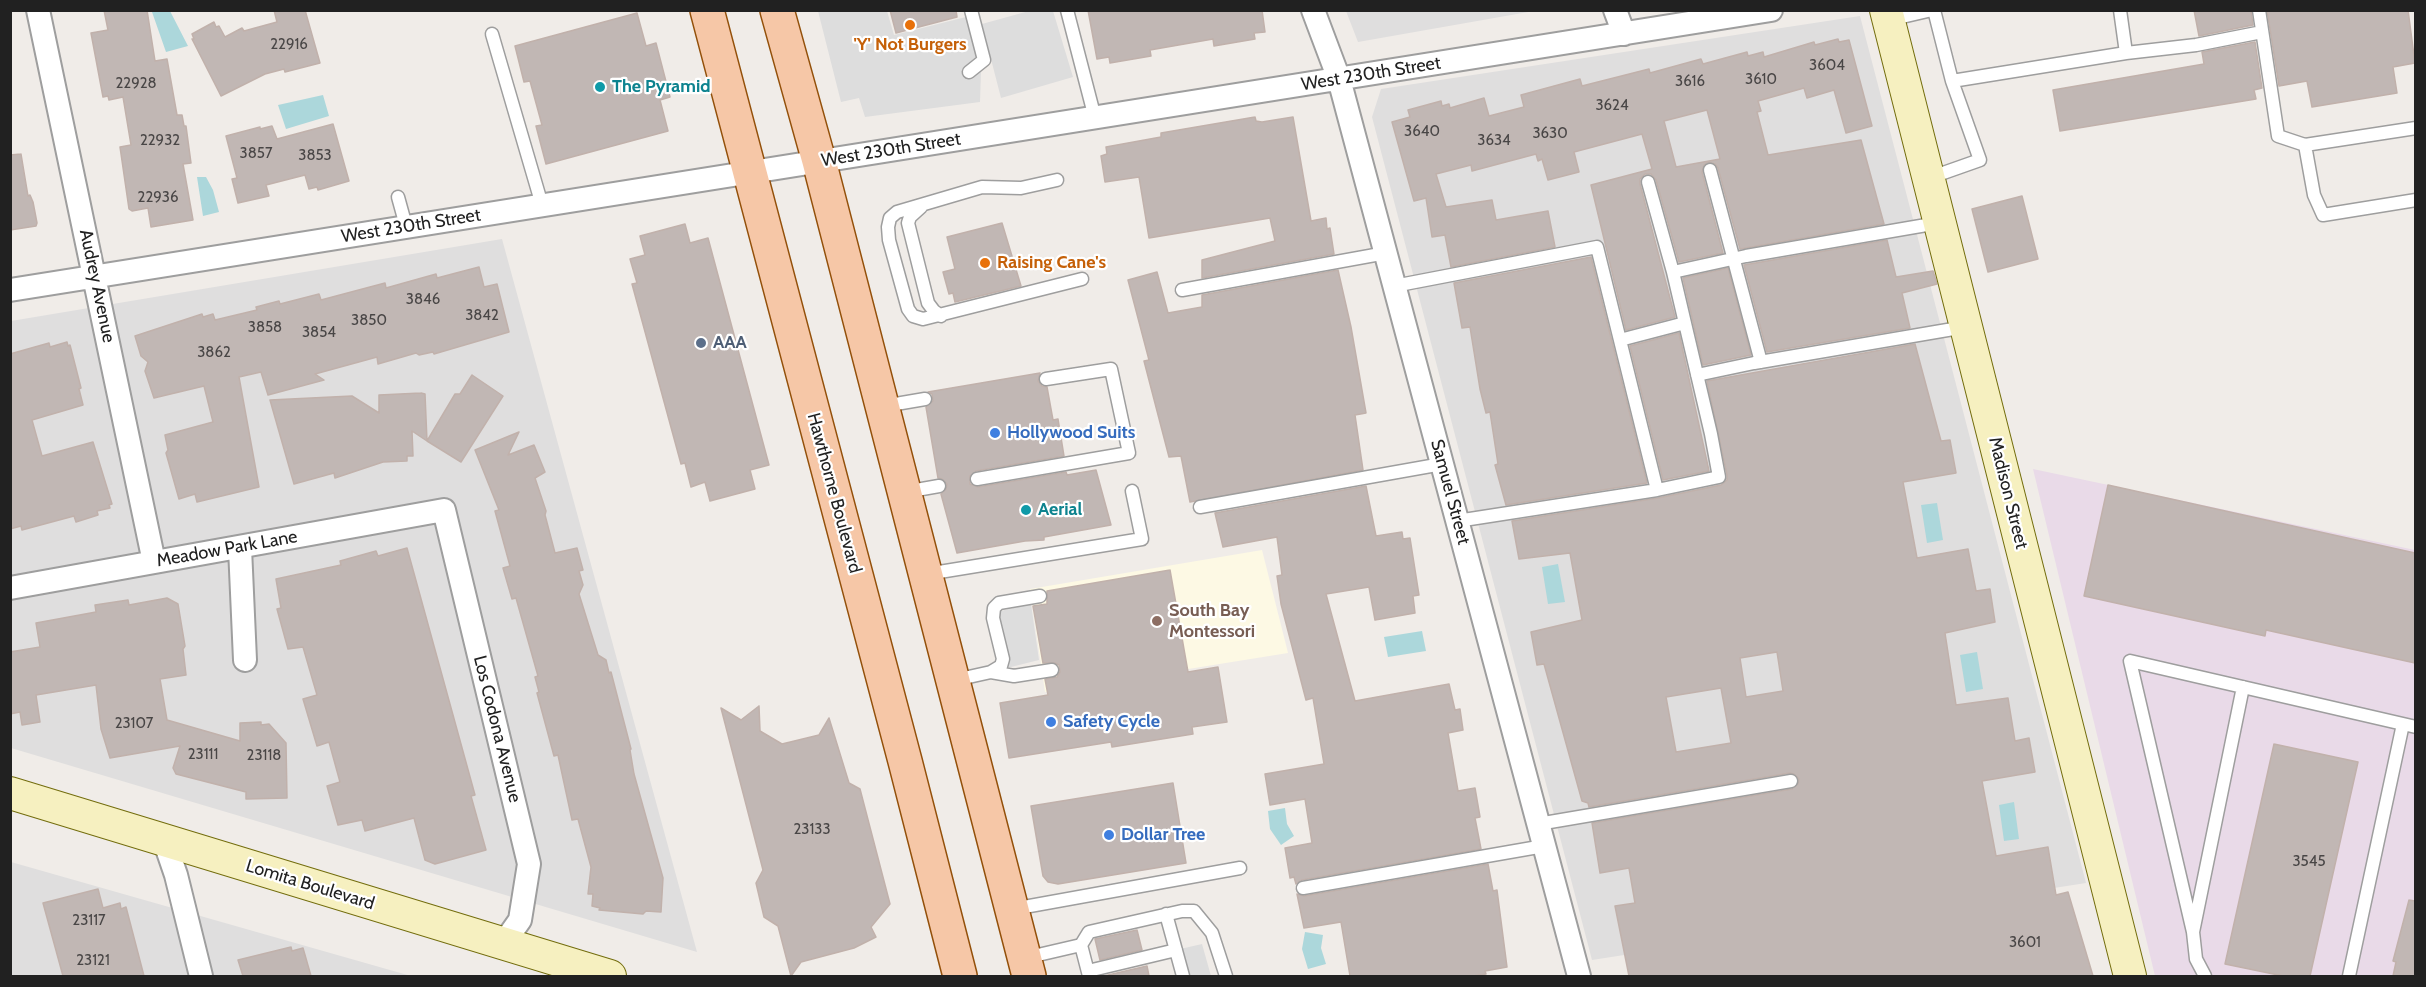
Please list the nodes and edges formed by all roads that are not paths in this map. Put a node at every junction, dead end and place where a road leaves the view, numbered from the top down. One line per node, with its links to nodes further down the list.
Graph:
1 (38, 10): 38 (street, Audrey Avenue)
2 (707, 10): 25 (main road, Hawthorne Boulevard)
3 (777, 10): 23 (main road)
4 (971, 10): 17 (lane)
5 (1067, 10): 20 (lane)
6 (1313, 10): 18 (street, Samuel Street)
7 (1615, 10): 15 (street)
8 (1771, 10): 15 (street, West 230th Street)
9 (1933, 10): 12 (lane); 19 (lane)
10 (2120, 10): 16 (lane)
11 (2259, 10): 13 (lane)
12 (1887, 16): 26 (street, Madison Street)
13 (2262, 32): 16 (lane); 22 (lane)
14 (492, 34): 32 (lane)
15 (1624, 34): 18 (street, West 230th Street)
16 (2126, 53): 19 (lane)
17 (969, 72)
18 (1339, 79): 20 (street, West 230th Street); 35 (street, Samuel Street)
19 (1952, 81): 26 (lane)
20 (1095, 118): 23 (street, West 230th Street)
21 (2415, 128): 22 (lane)
22 (2305, 145): 30 (lane)
23 (819, 161): 25 (street, West 230th Street); 51 (main road)
24 (1710, 170): 36 (lane)
25 (750, 172): 32 (street, West 230th Street); 89 (main road, Hawthorne Boulevard)
26 (1928, 178): 33 (street, Madison Street)
27 (1057, 180): 31 (lane)
28 (1648, 182): 37 (lane)
29 (398, 197): 34 (lane)
30 (2415, 200)
31 (930, 202): 43 (lane); 43 (lane)
32 (542, 205): 34 (street, West 230th Street)
33 (1939, 223): 36 (lane); 45 (street, Madison Street)
34 (406, 226): 38 (street, West 230th Street)
35 (1386, 253): 40 (street, Samuel Street); 42 (lane)
36 (1733, 259): 37 (lane); 47 (lane)
37 (1673, 272): 44 (lane)
38 (95, 277): 41 (street, West 230th Street); 62 (street, Audrey Avenue)
39 (1082, 279): 43 (lane)
40 (1394, 286): 46 (lane); 52 (street, Samuel Street)
41 (10, 290)
42 (1182, 290)
43 (941, 316)
44 (1685, 323): 46 (lane); 48 (lane)
45 (1966, 327): 47 (lane); 93 (street, Madison Street)
46 (1620, 340): 55 (lane)
47 (1761, 362): 48 (lane)
48 (1697, 375): 55 (lane)
49 (1046, 379): 53 (lane)
50 (925, 399): 51 (lane)
51 (882, 406): 57 (main road)
52 (1442, 464): 58 (lane); 60 (street, Samuel Street)
53 (977, 479)
54 (939, 486): 57 (lane)
55 (1658, 490): 60 (lane)
56 (1132, 491): 63 (lane)
57 (904, 492): 63 (main road)
58 (1200, 507)
59 (444, 510): 61 (street, Meadow Park Lane); 82 (street, Los Codona Avenue)
60 (1457, 521): 74 (street, Samuel Street)
61 (240, 548): 62 (street, Meadow Park Lane); 66 (street)
62 (154, 562): 64 (street, Meadow Park Lane)
63 (926, 575): 69 (main road)
64 (10, 588)
65 (1040, 596): 68 (lane)
66 (245, 660)
67 (1052, 670): 68 (lane)
68 (991, 672): 69 (lane)
69 (954, 680): 79 (main road)
70 (2243, 687): 71 (lane); 81 (lane); 81 (lane)
71 (2409, 726): 95 (lane)
72 (1791, 781): 74 (lane)
73 (10, 793): 75 (street, Lomita Boulevard)
74 (1538, 824): 76 (street, Samuel Street)
75 (164, 840): 82 (street, Lomita Boulevard); 87 (street)
76 (1544, 846): 78 (lane); 92 (street, Samuel Street)
77 (1240, 868): 79 (lane)
78 (1303, 888)
79 (1013, 909): 85 (main road)
80 (1166, 915): 83 (lane); 84 (lane); 91 (lane)
81 (2193, 932): 94 (lane)
82 (503, 944): 88 (street, Lomita Boulevard)
83 (1081, 945): 85 (lane); 86 (lane)
84 (1176, 950): 86 (lane); 90 (lane)
85 (1027, 967)
86 (1089, 974)
87 (201, 976)
88 (610, 976)
89 (960, 976)
90 (1183, 976)
91 (1226, 976)
92 (1579, 976)
93 (2130, 976)
94 (2205, 976)
95 (2349, 976)

